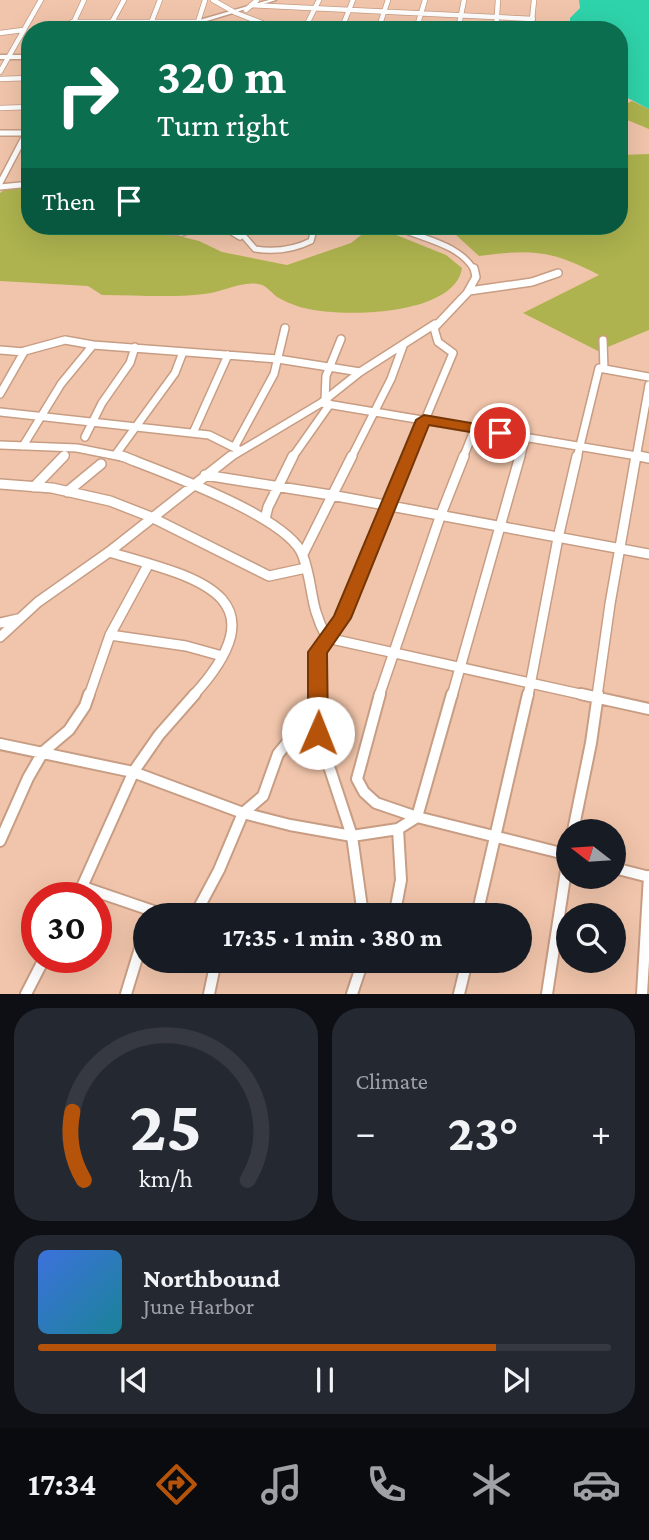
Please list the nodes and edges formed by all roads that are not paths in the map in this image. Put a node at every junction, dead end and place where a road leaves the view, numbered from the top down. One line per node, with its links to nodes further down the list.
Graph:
1 (41, 0): 27 (street)
2 (83, 0): 28 (street)
3 (124, 0): 29 (street)
4 (160, 0): 30 (street)
5 (205, 0): 31 (street)
6 (213, 0): 20 (street)
7 (274, 0): 15 (street)
8 (319, 0): 17 (street)
9 (353, 0): 18 (street)
10 (388, 0): 19 (street)
11 (425, 0): 22 (street)
12 (464, 0): 23 (street)
13 (498, 0): 24 (street)
14 (534, 0): 26 (street)
15 (255, 4): 16 (street); 20 (street)
16 (281, 8): 17 (street); 21 (street)
17 (313, 10): 18 (street); 35 (street)
18 (349, 11): 19 (street); 36 (street)
19 (384, 12): 22 (street); 37 (street)
20 (236, 13): 32 (street); 33 (street)
21 (276, 14)
22 (421, 15): 23 (street); 38 (street)
23 (461, 17): 24 (street); 39 (street)
24 (497, 18): 26 (street); 40 (street)
25 (273, 19): 34 (street)
26 (533, 19)
27 (29, 21)
28 (72, 21)
29 (113, 21)
30 (151, 21)
31 (199, 21)
32 (214, 21)
33 (258, 21)
34 (268, 21)
35 (308, 21)
36 (345, 21)
37 (381, 21)
38 (419, 21)
39 (460, 21)
40 (495, 21)
41 (0, 33): 42 (street)
42 (21, 34): 44 (street)
43 (0, 57): 44 (street)
44 (9, 57): 45 (street); 46 (street)
45 (21, 57)
46 (0, 72)
47 (21, 78): 48 (street)
48 (0, 79)
49 (21, 107): 50 (street)
50 (0, 108)
51 (0, 133): 52 (street)
52 (21, 133)
53 (21, 142): 54 (street)
54 (3, 171): 56 (street)
55 (21, 184): 56 (street)
56 (0, 185)
57 (236, 235): 61 (street)
58 (242, 235): 61 (street)
59 (315, 235): 61 (street)
60 (415, 235): 63 (street)
61 (248, 243)
62 (558, 273): 63 (street)
63 (469, 291): 69 (street); 85 (street)
64 (285, 328): 74 (street)
65 (341, 339): 75 (street)
66 (603, 340): 76 (street)
67 (93, 345): 68 (street); 71 (street); 84 (street)
68 (135, 346): 72 (street); 86 (street)
69 (403, 346): 77 (street); 83 (street)
70 (0, 350): 71 (street)
71 (21, 352): 80 (street)
72 (183, 352): 73 (street); 87 (street)
73 (228, 355): 74 (street); 89 (street)
74 (278, 359): 75 (street); 95 (street)
75 (328, 366): 77 (street); 81 (street)
76 (604, 369): 78 (street); 94 (street)
77 (360, 372): 81 (street)
78 (649, 377)
79 (649, 386): 98 (street)
80 (0, 394)
81 (326, 402): 83 (street); 95 (street); 104 (street)
82 (0, 412): 84 (street)
83 (374, 412): 85 (street); 107 (street)
84 (40, 416): 86 (street); 93 (street)
85 (424, 420): 88 (street); 108 (street)
86 (93, 423): 87 (street); 91 (street)
87 (136, 428): 89 (street); 96 (street)
88 (475, 428): 90 (street); 110 (street)
89 (193, 433): 95 (street)
90 (526, 437): 94 (street); 112 (street)
91 (85, 438)
92 (0, 445): 93 (street)
93 (23, 446): 96 (street)
94 (578, 446): 98 (street); 113 (street)
95 (237, 448): 101 (street)
96 (116, 454): 103 (street)
97 (65, 455): 105 (street)
98 (637, 456): 99 (street); 114 (street)
99 (649, 458)
100 (101, 464): 106 (street)
101 (205, 475): 103 (street); 104 (street)
102 (0, 484): 105 (street)
103 (197, 485): 109 (street); 111 (street)
104 (277, 486): 107 (street); 111 (street)
105 (34, 487): 106 (street)
106 (67, 492): 109 (street)
107 (331, 495): 108 (street); 116 (street)
108 (387, 507): 110 (street); 124 (street)
109 (151, 517): 115 (street); 119 (street)
110 (440, 517): 112 (street); 125 (street)
111 (265, 519): 116 (street)
112 (500, 527): 113 (street); 127 (street)
113 (558, 538): 114 (street); 128 (street)
114 (619, 548): 117 (street); 129 (street)
115 (109, 552): 118 (street); 120 (street)
116 (303, 554): 119 (street)
117 (649, 554)
118 (148, 565): 122 (street); 126 (street)
119 (306, 568): 124 (street)
120 (18, 619): 121 (street); 123 (street)
121 (0, 623)
122 (110, 635): 126 (street); 133 (street)
123 (0, 636)
124 (327, 638): 125 (street); 131 (street)
125 (395, 653): 127 (street); 136 (street)
126 (222, 656): 134 (street)
127 (461, 668): 128 (street); 136 (street)
128 (531, 683): 129 (street); 140 (street)
129 (598, 698): 130 (street); 137 (street)
130 (649, 709)
131 (318, 733): 135 (street); 139 (street)
132 (0, 744): 133 (street)
133 (43, 752): 134 (street); 141 (street)
134 (133, 772): 135 (street); 145 (street)
135 (243, 813): 139 (street); 148 (street)
136 (417, 817): 138 (street); 140 (street)
137 (575, 819)
138 (398, 829): 139 (street); 150 (street)
139 (352, 836): 149 (street)
140 (494, 836): 142 (street); 151 (street)
141 (0, 841)
142 (556, 851)
143 (626, 870): 144 (street)
144 (649, 877): 164 (street)
145 (84, 882)
146 (563, 889): 163 (street)
147 (112, 901): 152 (street)
148 (201, 903)
149 (361, 903)
150 (397, 903)
151 (480, 903)
152 (133, 907)
153 (133, 965): 159 (street)
154 (37, 973): 158 (street)
155 (213, 973): 160 (street)
156 (359, 973): 161 (street)
157 (464, 973): 162 (street)
158 (26, 994)
159 (126, 994)
160 (209, 994)
161 (352, 994)
162 (459, 994)
163 (547, 994)
164 (642, 994)

